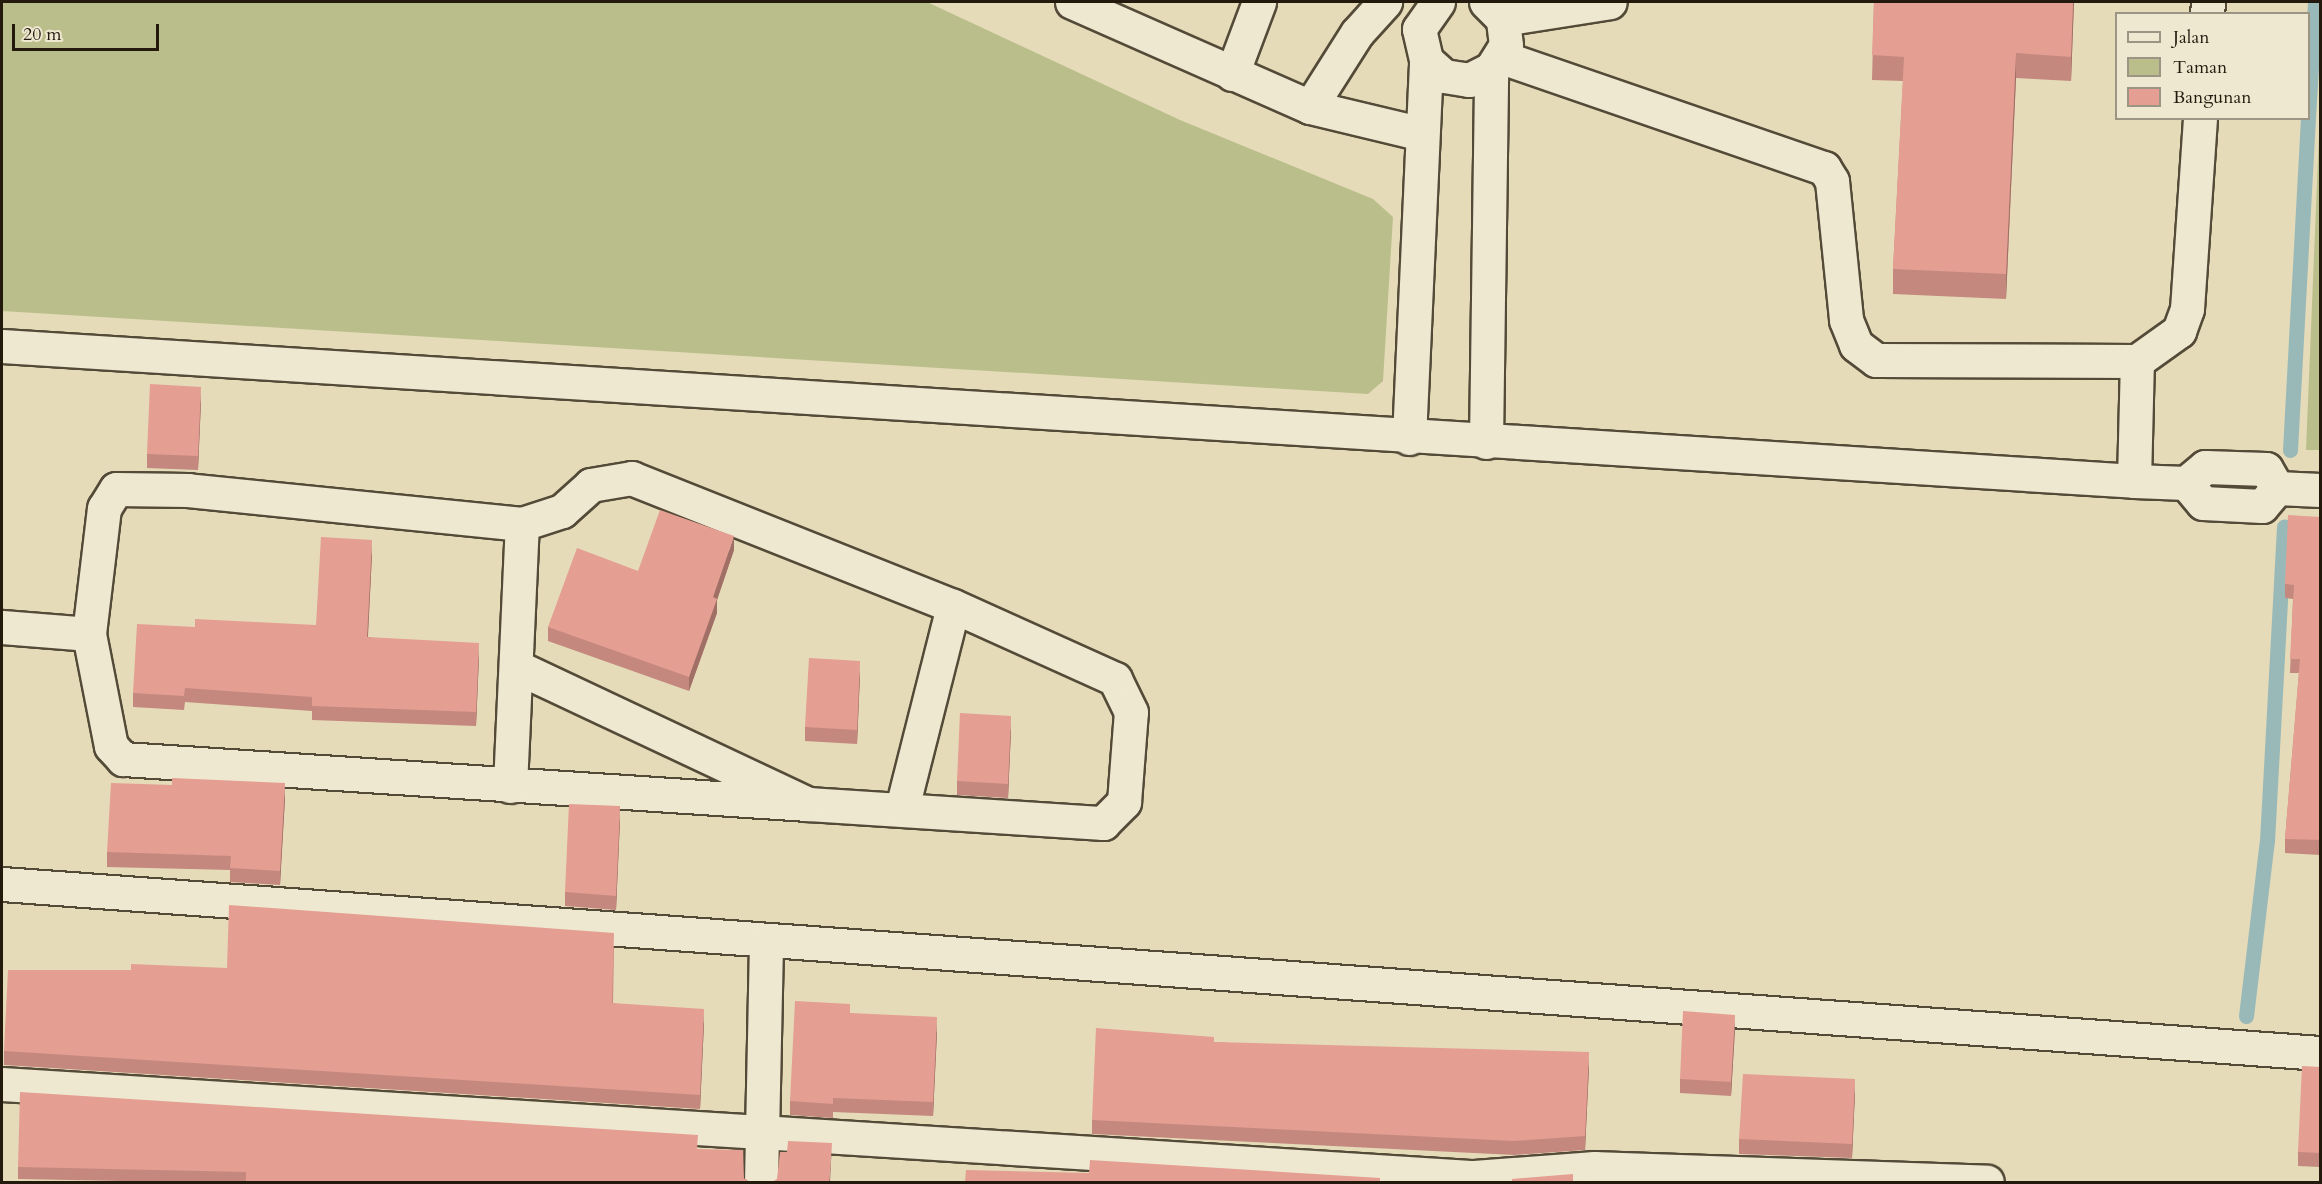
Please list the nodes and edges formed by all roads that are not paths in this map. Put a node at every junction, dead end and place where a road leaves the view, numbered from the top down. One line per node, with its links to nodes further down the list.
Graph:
1 (1072, 2): 10 (street)
2 (1259, 2): 10 (street)
3 (1385, 2): 11 (street)
4 (1393, 2): 6 (street)
5 (1610, 2): 7 (street)
6 (1432, 8): 8 (street)
7 (1495, 10): 9 (street)
8 (1426, 60): 9 (street); 13 (street)
9 (1496, 63): 15 (street); 17 (street)
10 (1232, 74): 11 (street)
11 (1310, 106): 13 (street)
12 (2200, 120): 15 (street)
13 (1418, 133): 16 (street)
14 (2, 346): 16 (street)
15 (2137, 361): 18 (street)
16 (1409, 438): 17 (street)
17 (1486, 442): 18 (street)
18 (2134, 480): 19 (street)
19 (2320, 490)
20 (522, 524): 21 (street); 23 (street); 24 (street)
21 (952, 606): 27 (street); 27 (street)
22 (2, 627): 23 (street)
23 (89, 634): 25 (street)
24 (518, 667): 25 (street); 26 (street)
25 (510, 786): 26 (street)
26 (807, 804): 27 (street)
27 (902, 808)
28 (2, 884): 29 (street)
29 (766, 940): 30 (street); 32 (street)
30 (2320, 1053)
31 (2, 1084): 32 (street)
32 (765, 1134): 33 (street); 34 (street)
33 (761, 1182)
34 (1987, 1182)

